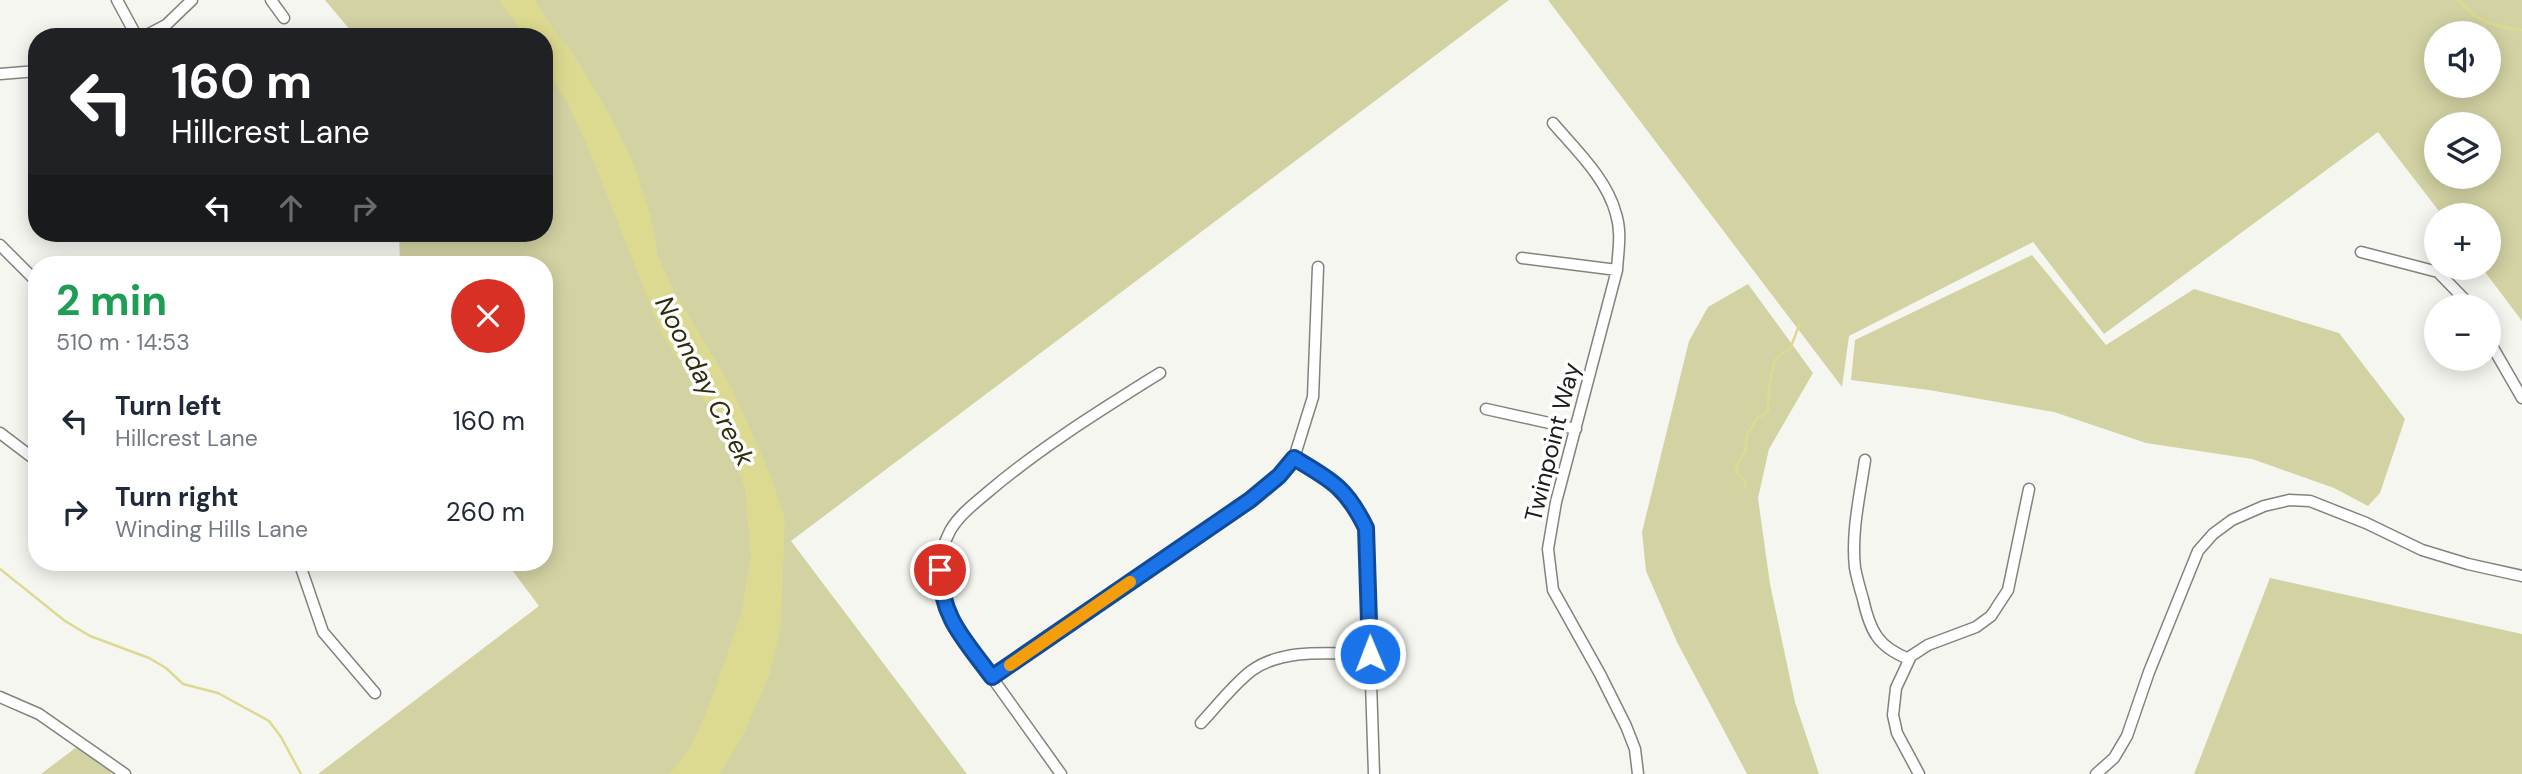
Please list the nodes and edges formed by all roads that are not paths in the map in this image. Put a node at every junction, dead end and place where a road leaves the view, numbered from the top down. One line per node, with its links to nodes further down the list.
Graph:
1 (117, 0): 5 (street)
2 (192, 0): 6 (street)
3 (271, 0): 4 (street)
4 (284, 18)
5 (132, 28)
6 (160, 28)
7 (28, 72): 8 (street)
8 (0, 74)
9 (1553, 123): 14 (street, Twinpoint Way)
10 (0, 245): 15 (street)
11 (2361, 252): 16 (street)
12 (1522, 258): 14 (street)
13 (1318, 267): 24 (street)
14 (1617, 270): 21 (street, Twinpoint Way)
15 (28, 273)
16 (2459, 294)
17 (2501, 362): 19 (street)
18 (1160, 373): 31 (street)
19 (2522, 398)
20 (1486, 409): 21 (street)
21 (1576, 429): 38 (street, Twinpoint Way)
22 (0, 433): 23 (street)
23 (28, 454)
24 (1294, 458): 29 (street); 31 (street)
25 (1865, 460): 30 (street)
26 (2029, 489): 30 (street)
27 (302, 571): 32 (street)
28 (2522, 576): 40 (street)
29 (1370, 654): 34 (street); 37 (street)
30 (1909, 659): 39 (street)
31 (992, 677): 36 (street)
32 (375, 693)
33 (0, 697): 35 (street)
34 (1201, 723)
35 (125, 774)
36 (1061, 774)
37 (1374, 774)
38 (1638, 774)
39 (1919, 774)
40 (2096, 774)

